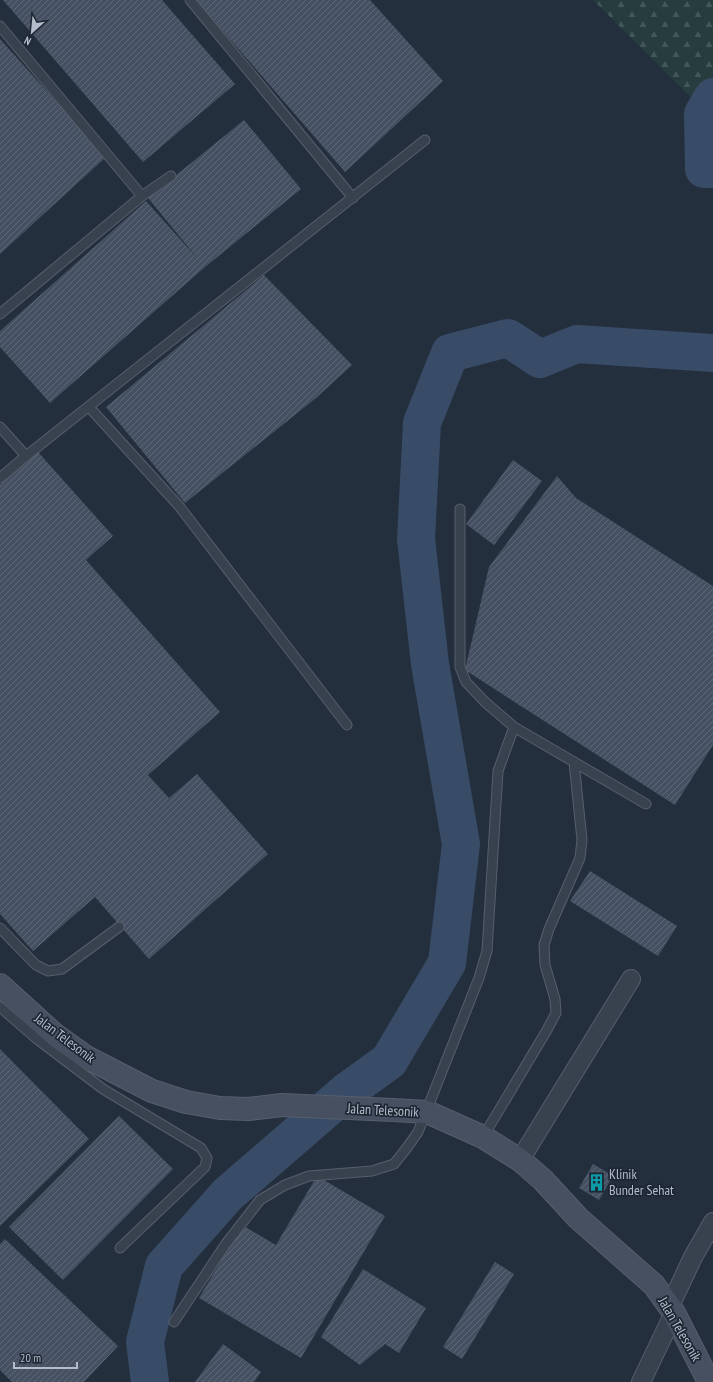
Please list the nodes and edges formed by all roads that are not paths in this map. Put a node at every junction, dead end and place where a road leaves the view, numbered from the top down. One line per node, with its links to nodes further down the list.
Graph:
1 (190, 0): 6 (lane)
2 (0, 26): 5 (lane)
3 (424, 140): 6 (lane)
4 (171, 176): 5 (lane)
5 (142, 196): 7 (lane)
6 (353, 198): 8 (lane)
7 (0, 314)
8 (88, 408): 10 (lane); 13 (lane)
9 (0, 427): 10 (lane)
10 (26, 456): 11 (lane)
11 (0, 478)
12 (460, 508): 14 (lane)
13 (347, 725)
14 (514, 727): 15 (lane); 22 (lane)
15 (574, 762): 16 (lane); 23 (lane)
16 (646, 804)
17 (119, 927): 18 (lane)
18 (0, 928)
19 (631, 979): 24 (street)
20 (0, 985): 22 (street, Jalan Telesonik)
21 (0, 1007): 26 (lane)
22 (427, 1112): 23 (street, Jalan Telesonik); 28 (lane)
23 (483, 1137): 24 (street, Jalan Telesonik)
24 (520, 1160): 27 (street, Jalan Telesonik)
25 (713, 1222): 27 (street)
26 (120, 1248)
27 (672, 1310): 29 (street); 30 (street, Jalan Telesonik)
28 (174, 1322)
29 (641, 1382)
30 (709, 1382)

